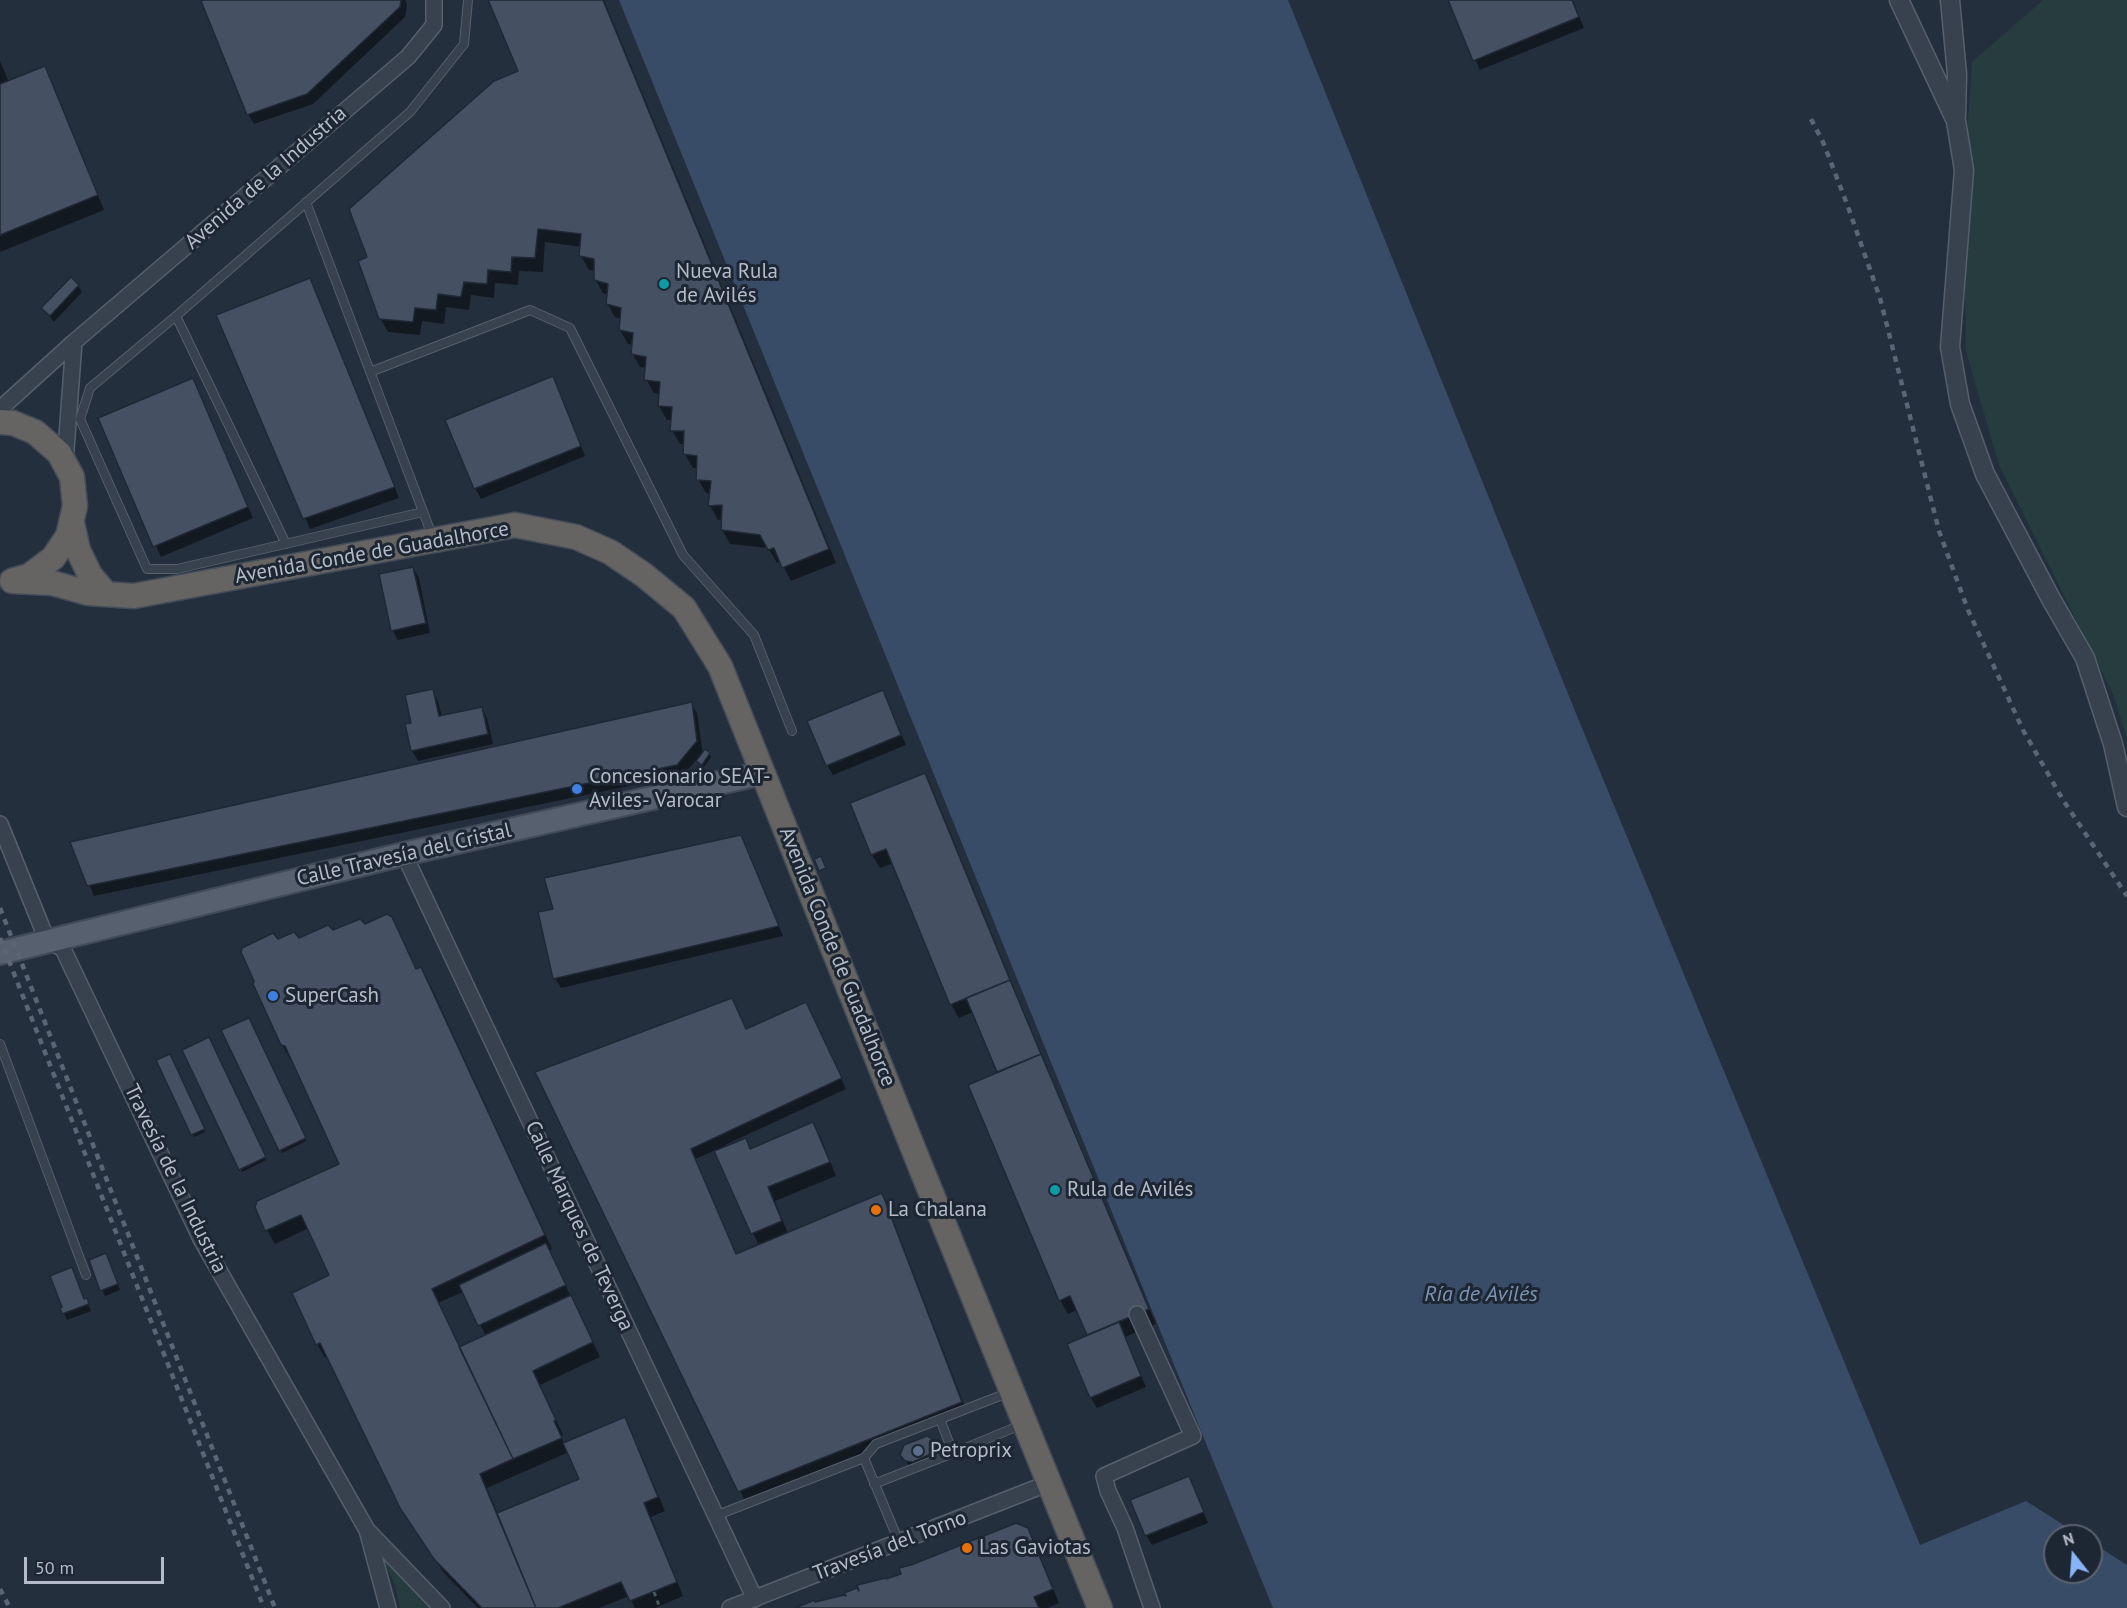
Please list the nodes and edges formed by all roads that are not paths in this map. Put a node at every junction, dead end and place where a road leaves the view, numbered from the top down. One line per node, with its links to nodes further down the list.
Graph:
1 (434, 0): 8 (street, Avenida de la Industria)
2 (468, 0): 6 (lane, Avenida Conde de Guadalhorce)
3 (1899, 0): 5 (street)
4 (1950, 0): 5 (street)
5 (1956, 121): 21 (street)
6 (306, 202): 7 (lane, Avenida Conde de Guadalhorce); 9 (lane)
7 (176, 316): 16 (lane); 16 (lane, Avenida Conde de Guadalhorce)
8 (74, 342): 10 (street, Avenida de la Industria); 12 (street)
9 (370, 372): 13 (lane); 19 (lane)
10 (0, 409)
11 (0, 422): 12 (highway)
12 (65, 463): 14 (highway)
13 (423, 512): 15 (lane); 16 (lane, Avenida Conde de Guadalhorce)
14 (72, 523): 17 (highway); 18 (highway)
15 (433, 539): 18 (highway, Avenida Conde de Guadalhorce); 20 (highway, Avenida Conde de Guadalhorce)
16 (286, 544)
17 (6, 582): 18 (highway, Avenida Conde de Guadalhorce)
18 (106, 594)
19 (792, 731)
20 (763, 773): 23 (main road, Calle Travesía del Cristal); 29 (highway, Avenida Conde de Guadalhorce)
21 (2127, 807)
22 (0, 824): 24 (street, Travesía de la Industria)
23 (404, 854): 24 (main road, Calle Travesía del Cristal); 36 (street, Calle Marques de Teverga)
24 (47, 940): 25 (main road, Calle Travesía del Cristal); 37 (street, Travesía de la Industria)
25 (0, 953)
26 (0, 1044): 27 (lane)
27 (86, 1275)
28 (1137, 1314): 44 (street)
29 (1012, 1391): 30 (lane); 31 (highway, Avenida Conde de Guadalhorce)
30 (940, 1419): 32 (lane); 33 (lane)
31 (1025, 1424): 32 (lane); 35 (highway, Avenida Conde de Guadalhorce)
32 (953, 1453): 34 (lane)
33 (864, 1458): 34 (lane); 36 (lane)
34 (874, 1484): 38 (lane)
35 (1049, 1484): 38 (street, Travesía del Torno); 43 (highway, Avenida Conde de Guadalhorce)
36 (715, 1515): 39 (street, Calle Marques de Teverga)
37 (367, 1530): 40 (street, Travesía de la Industria); 41 (street, Travesía de la Industria)
38 (899, 1542): 39 (street, Travesía del Torno)
39 (754, 1599): 42 (street, Travesía del Torno)
40 (388, 1608)
41 (442, 1608)
42 (730, 1608)
43 (1100, 1608)
44 (1152, 1608)

